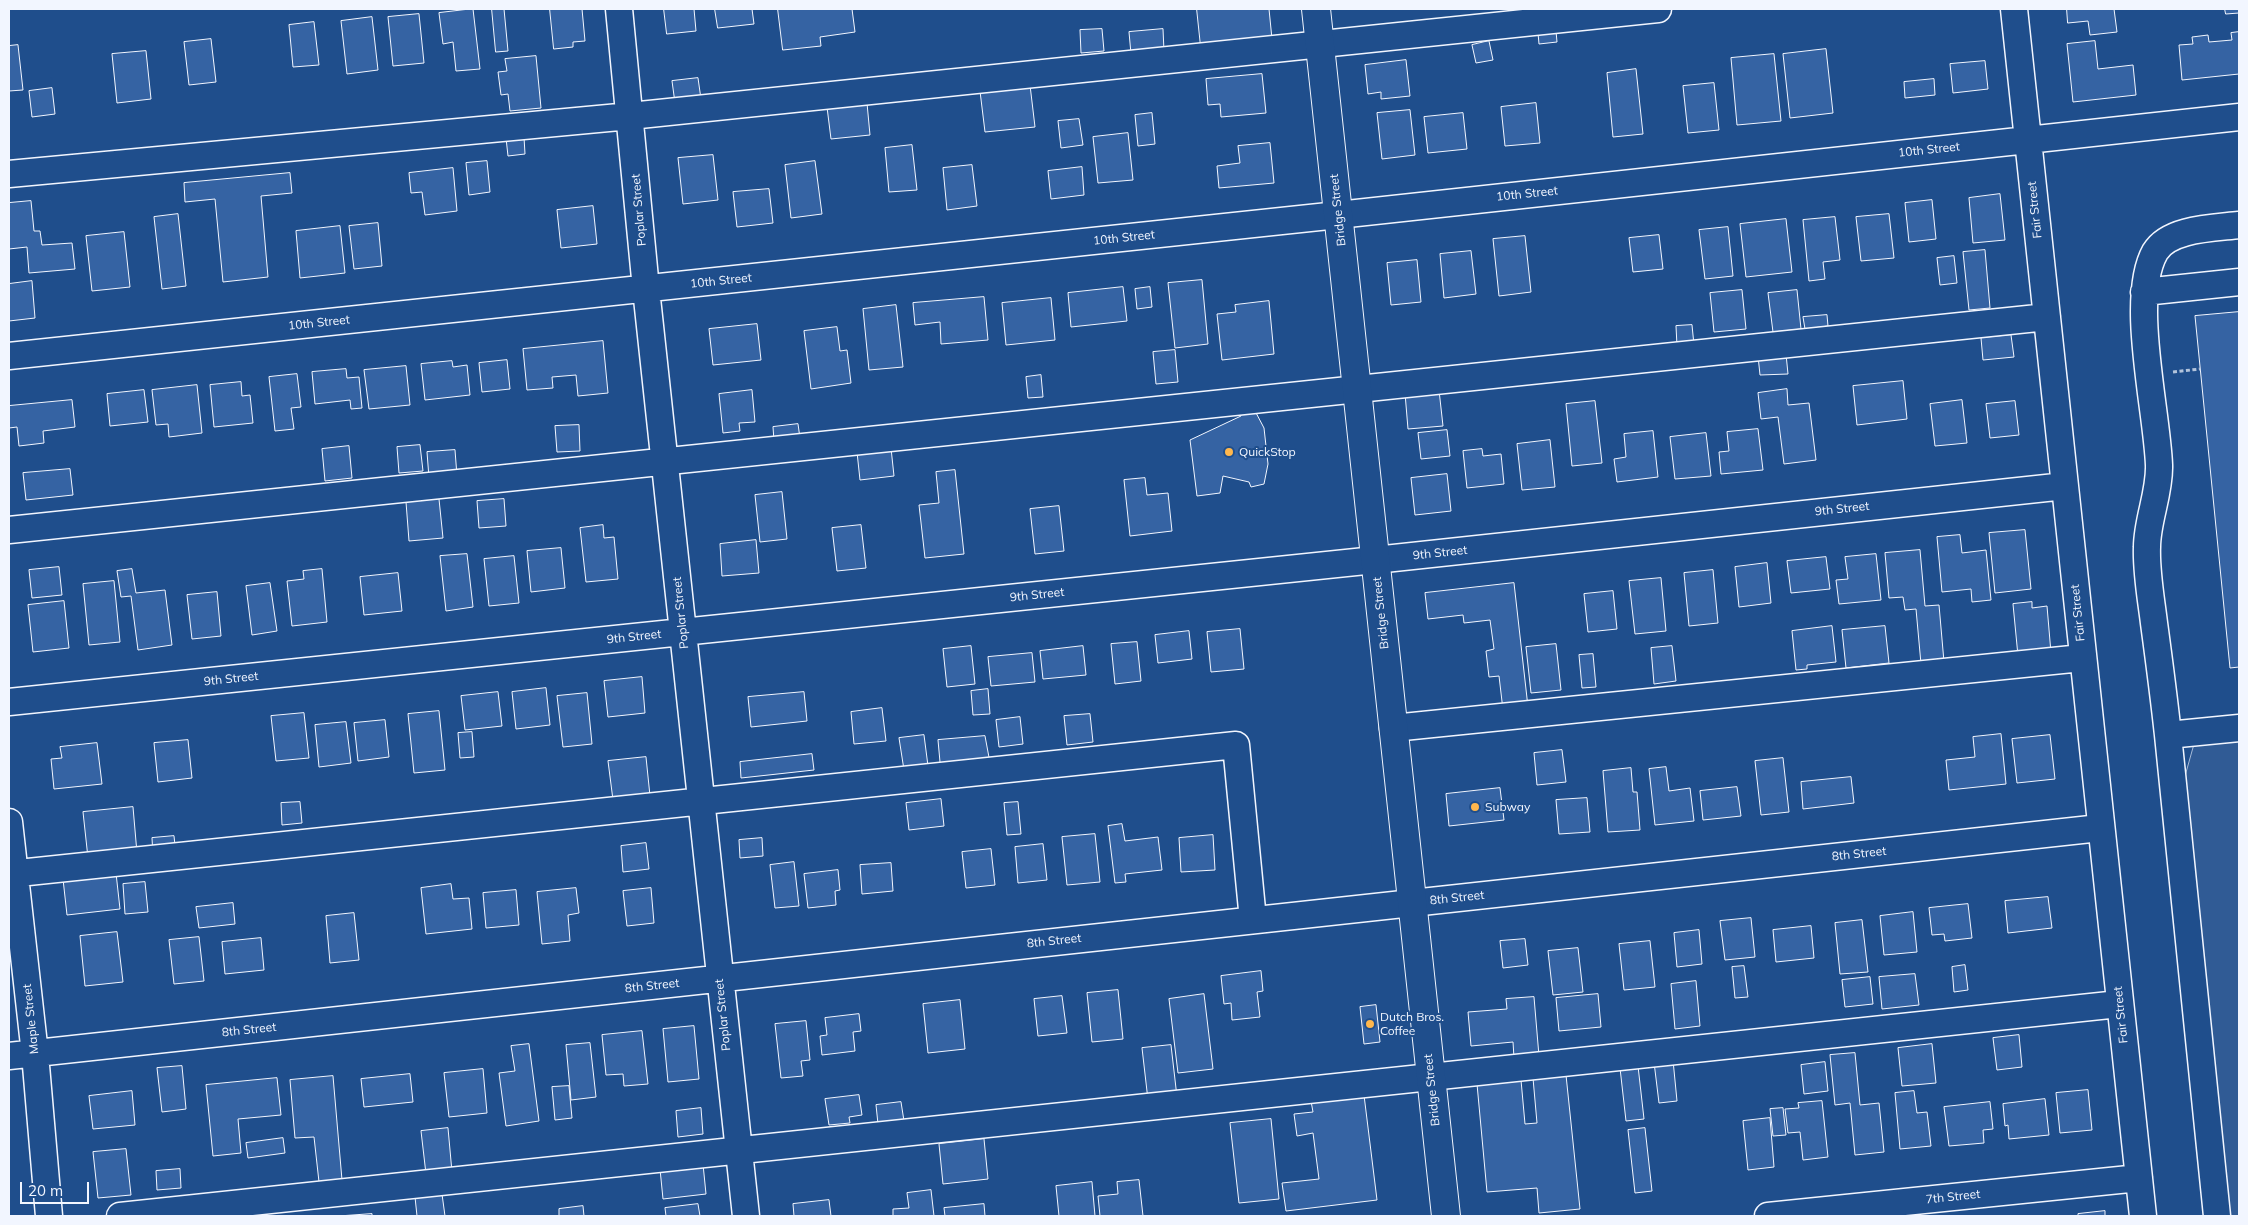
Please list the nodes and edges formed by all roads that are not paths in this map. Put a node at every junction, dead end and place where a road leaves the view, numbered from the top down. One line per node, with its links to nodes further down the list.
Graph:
1 (619, 9): 6 (street, Poplar Street)
2 (1316, 9): 5 (highway, Bridge Street)
3 (1658, 9): 5 (street)
4 (2014, 9): 8 (street, Fair Street)
5 (1319, 45): 6 (street); 10 (highway, Bridge Street)
6 (630, 116): 9 (street); 13 (street, Poplar Street)
7 (2239, 116): 8 (street, 10th Street)
8 (2028, 140): 10 (street, 10th Street); 15 (street, Fair Street)
9 (9, 174)
10 (1338, 215): 13 (street, 10th Street); 17 (highway, Bridge Street)
11 (2239, 225): 14 (street)
12 (2239, 282): 14 (street)
13 (646, 289): 16 (street, 10th Street); 18 (street, Poplar Street)
14 (2144, 292): 27 (street)
15 (2047, 317): 17 (street); 19 (street, Fair Street)
16 (9, 356)
17 (1357, 389): 18 (street); 21 (highway, Bridge Street)
18 (665, 461): 20 (street); 22 (street, Poplar Street)
19 (2065, 486): 21 (street, 9th Street); 23 (street, Fair Street)
20 (9, 530)
21 (1376, 560): 22 (street, 9th Street); 25 (highway, Bridge Street)
22 (684, 632): 24 (street, 9th Street); 28 (street, Poplar Street)
23 (2082, 658): 25 (street); 30 (street, Fair Street)
24 (9, 702)
25 (1393, 728): 32 (highway, Bridge Street)
26 (2239, 728): 27 (street)
27 (2168, 735): 48 (street)
28 (701, 803): 31 (street); 33 (street); 34 (street, Poplar Street)
29 (9, 822): 31 (street, Maple Street)
30 (2100, 828): 32 (street, 8th Street); 35 (street, Fair Street)
31 (12, 874): 36 (street, Maple Street)
32 (1411, 902): 33 (street, 8th Street); 38 (highway, Bridge Street)
33 (1253, 920): 34 (street, 8th Street)
34 (719, 978): 36 (street, 8th Street); 39 (street, Poplar Street)
35 (2119, 1004): 38 (street); 40 (street, Fair Street)
36 (35, 1054): 37 (street, 8th Street); 42 (street, Maple Street)
37 (9, 1056)
38 (1431, 1077): 39 (street); 45 (highway, Bridge Street)
39 (739, 1151): 41 (street); 44 (street, Poplar Street)
40 (2139, 1178): 46 (street, 7th Street); 47 (street, Fair Street)
41 (310, 1206): 43 (street)
42 (50, 1216)
43 (120, 1216)
44 (746, 1216)
45 (1446, 1216)
46 (1768, 1216)
47 (2142, 1216)
48 (2217, 1216)

